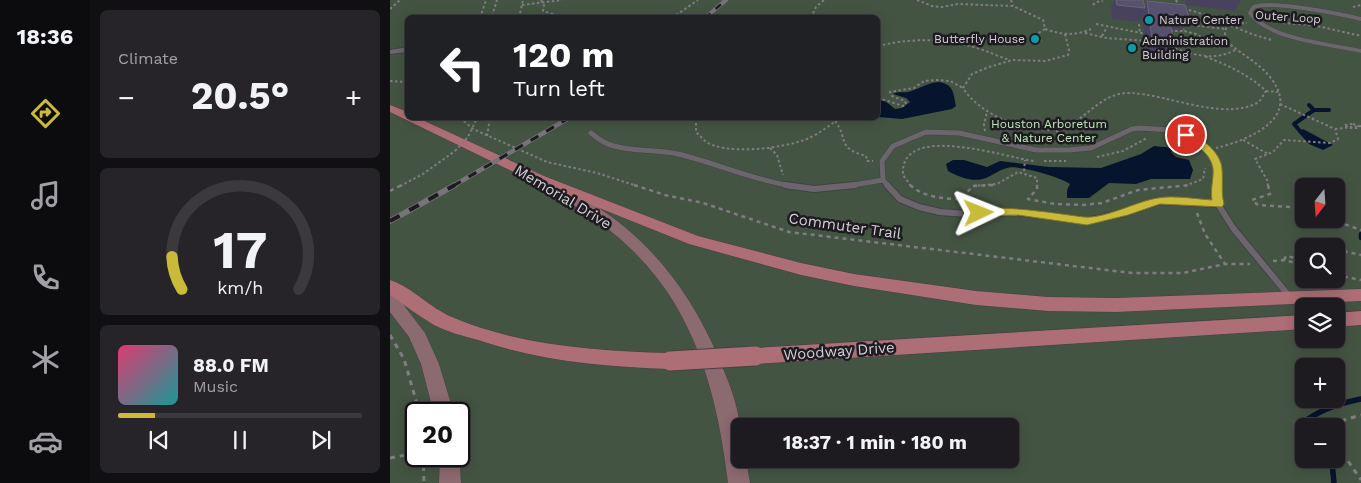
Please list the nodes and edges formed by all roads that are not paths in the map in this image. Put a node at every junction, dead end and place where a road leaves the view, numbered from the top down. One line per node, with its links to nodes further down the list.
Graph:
1 (1273, 0): 2 (lane)
2 (1279, 4): 3 (lane); 5 (lane)
3 (1361, 18)
4 (405, 49): 6 (street)
5 (1361, 51)
6 (390, 52)
7 (390, 108): 8 (main road, Memorial Drive)
8 (405, 115)
9 (415, 120): 11 (main road, Memorial Drive)
10 (591, 133): 12 (lane)
11 (539, 179): 16 (main road); 25 (main road, Memorial Drive)
12 (883, 180): 13 (lane); 13 (lane)
13 (1218, 204): 16 (lane)
14 (390, 286): 21 (main road, Woodway Drive, bridge)
15 (1361, 294): 16 (main road)
16 (1291, 298): 18 (main road)
17 (390, 300): 22 (main road)
18 (1295, 302)
19 (1361, 318): 20 (main road)
20 (1345, 319)
21 (1295, 323)
22 (441, 402)
23 (450, 467): 24 (main road)
24 (450, 483)
25 (739, 483)

